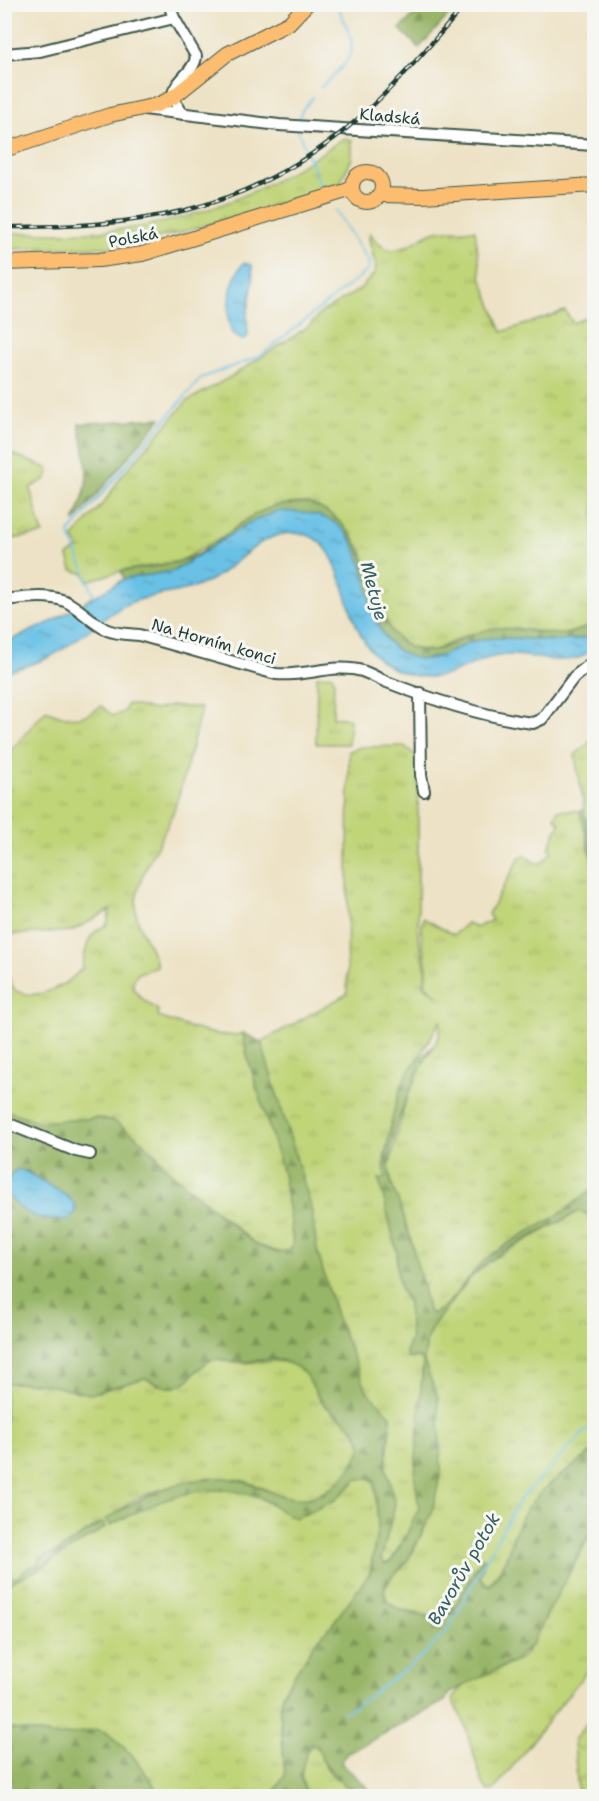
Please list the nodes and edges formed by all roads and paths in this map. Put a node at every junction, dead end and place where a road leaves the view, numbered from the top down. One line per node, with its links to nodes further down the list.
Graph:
1 (170, 4): 3 (street)
2 (307, 4): 5 (main road, Kladská)
3 (174, 18): 4 (street); 5 (street)
4 (4, 54)
5 (172, 98): 6 (main road, Kladská); 7 (street)
6 (144, 109): 7 (street, Kladská); 9 (main road, Kladská)
7 (183, 114): 8 (street, Kladská)
8 (594, 146)
9 (4, 150)
10 (594, 180): 12 (main road)
11 (594, 185): 12 (main road)
12 (540, 188): 13 (main road)
13 (382, 191): 14 (main road); 14 (main road)
14 (355, 194): 15 (main road, Polská)
15 (4, 263)
16 (4, 600): 18 (street, Na Horním konci)
17 (594, 661): 18 (street, Na Horním konci)
18 (420, 693): 19 (street)
19 (424, 791)
20 (4, 1122): 21 (street)
21 (90, 1154)

